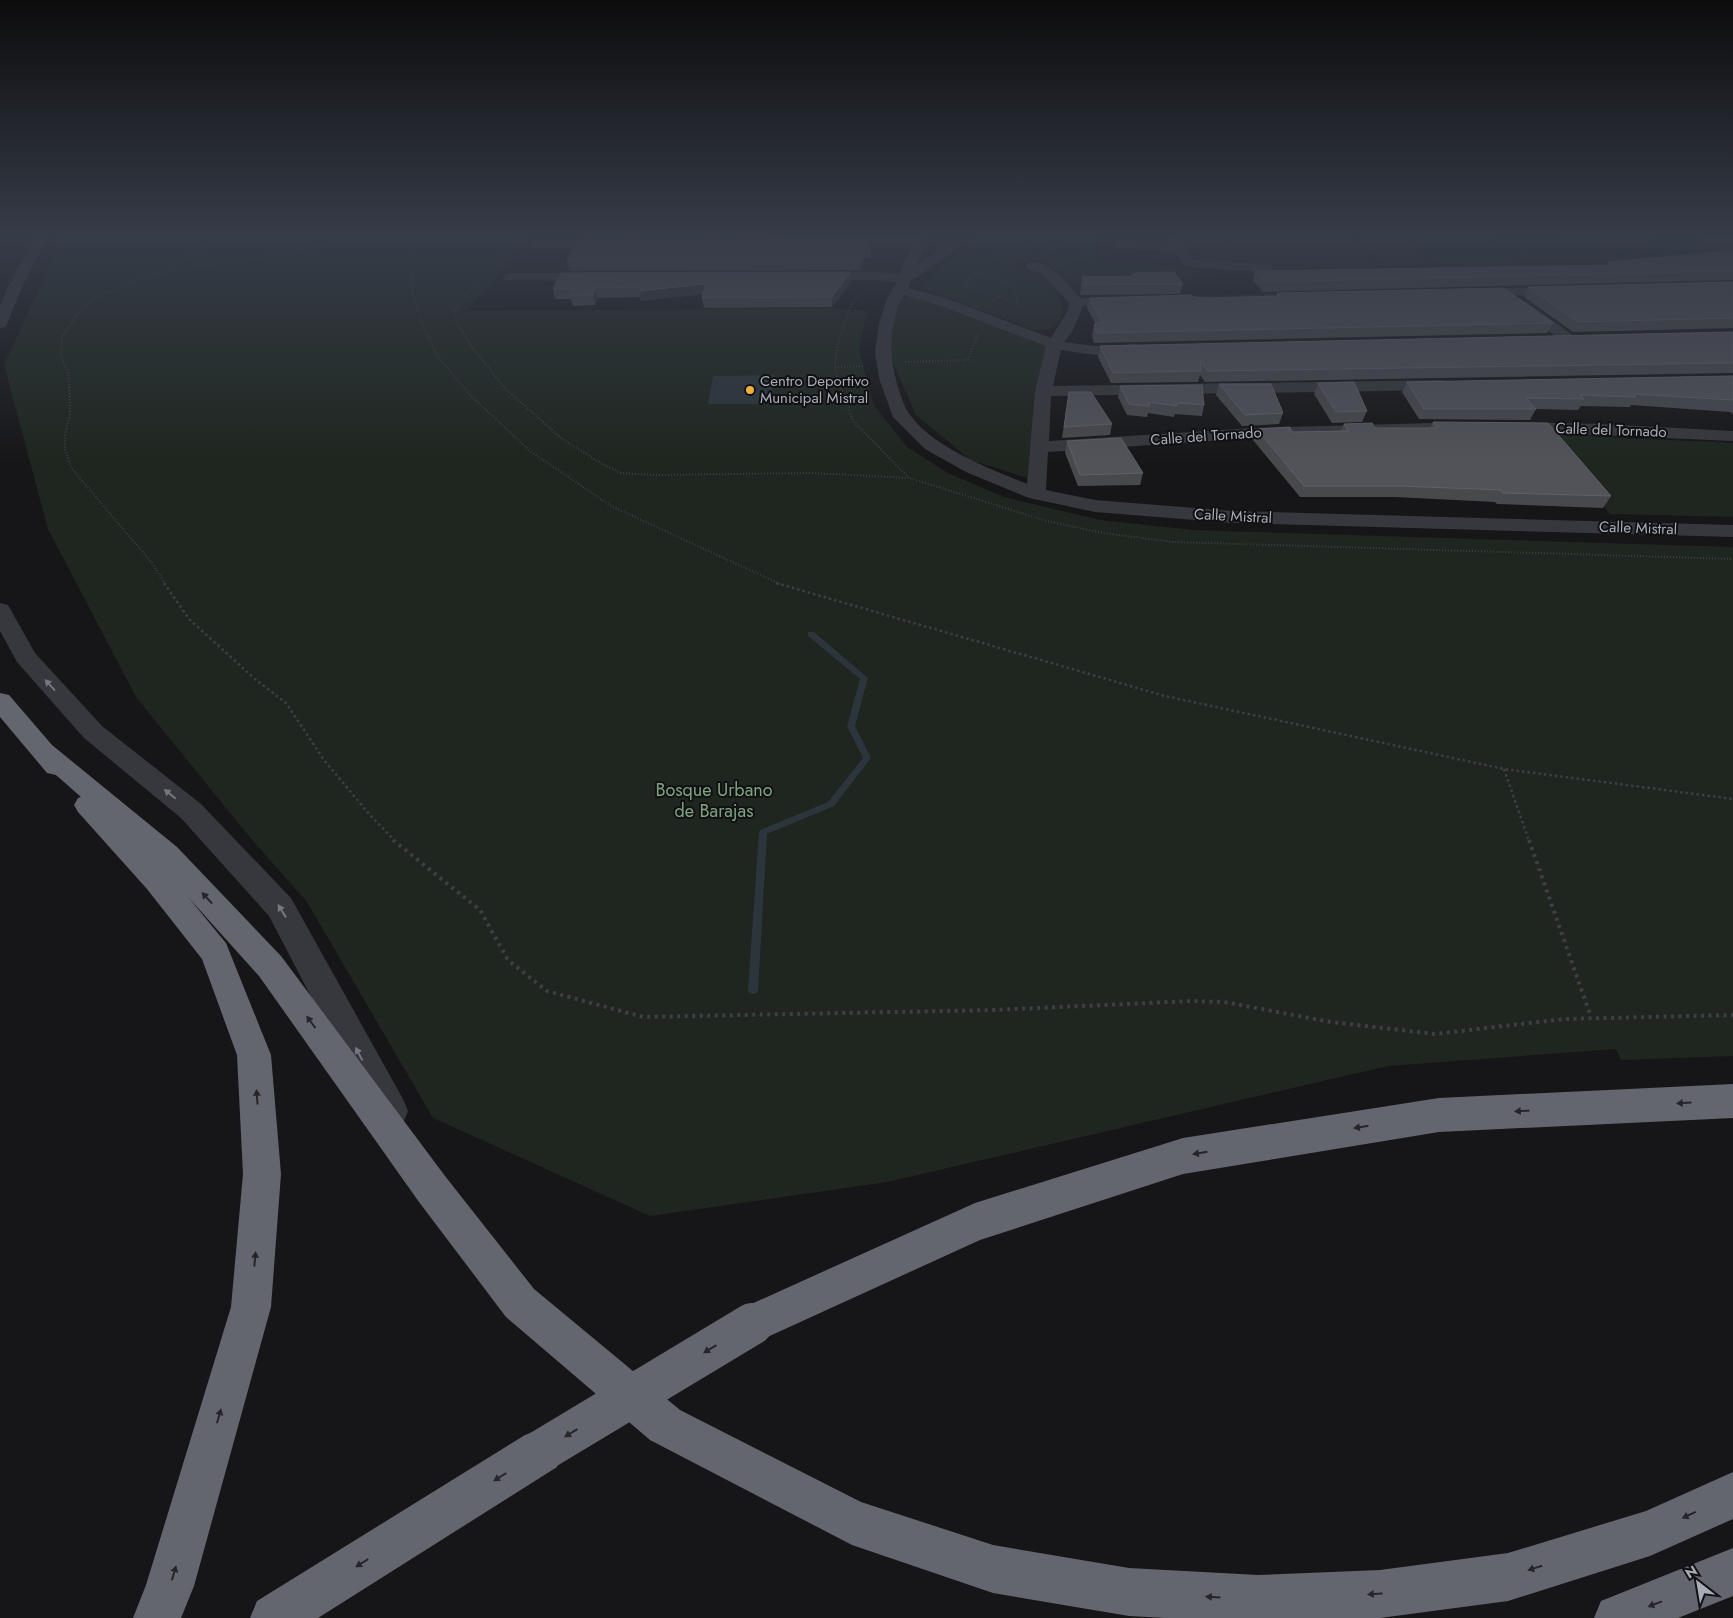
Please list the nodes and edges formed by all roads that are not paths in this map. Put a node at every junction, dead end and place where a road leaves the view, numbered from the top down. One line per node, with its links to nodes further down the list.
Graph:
1 (889, 314): 16 (street, Calle Mistral)
2 (975, 314): 8 (street)
3 (1073, 314): 8 (street)
4 (1534, 314): 6 (street)
5 (1588, 338): 6 (street)
6 (1569, 339): 7 (street)
7 (1542, 340)
8 (1054, 343): 9 (street); 11 (street)
9 (1152, 349)
10 (1453, 385): 11 (street)
11 (1044, 391): 15 (street)
12 (1483, 426): 15 (street, Calle del Tornado)
13 (1503, 426): 14 (street, Calle del Tornado)
14 (1733, 436)
15 (1039, 447): 16 (street)
16 (1036, 494): 17 (street, Calle Mistral)
17 (1733, 531)
18 (0, 610): 22 (street, one-way to 18)
19 (0, 700): 20 (highway)
20 (46, 752): 22 (highway, one-way to 20); 25 (highway, one-way to 20)
21 (1733, 1101): 26 (highway, one-way to 26, bridge)
22 (432, 1190): 23 (highway, one-way to 22)
23 (1733, 1495)
24 (1733, 1572): 27 (highway, one-way to 27)
25 (157, 1618)
26 (274, 1618)
27 (1618, 1618)

